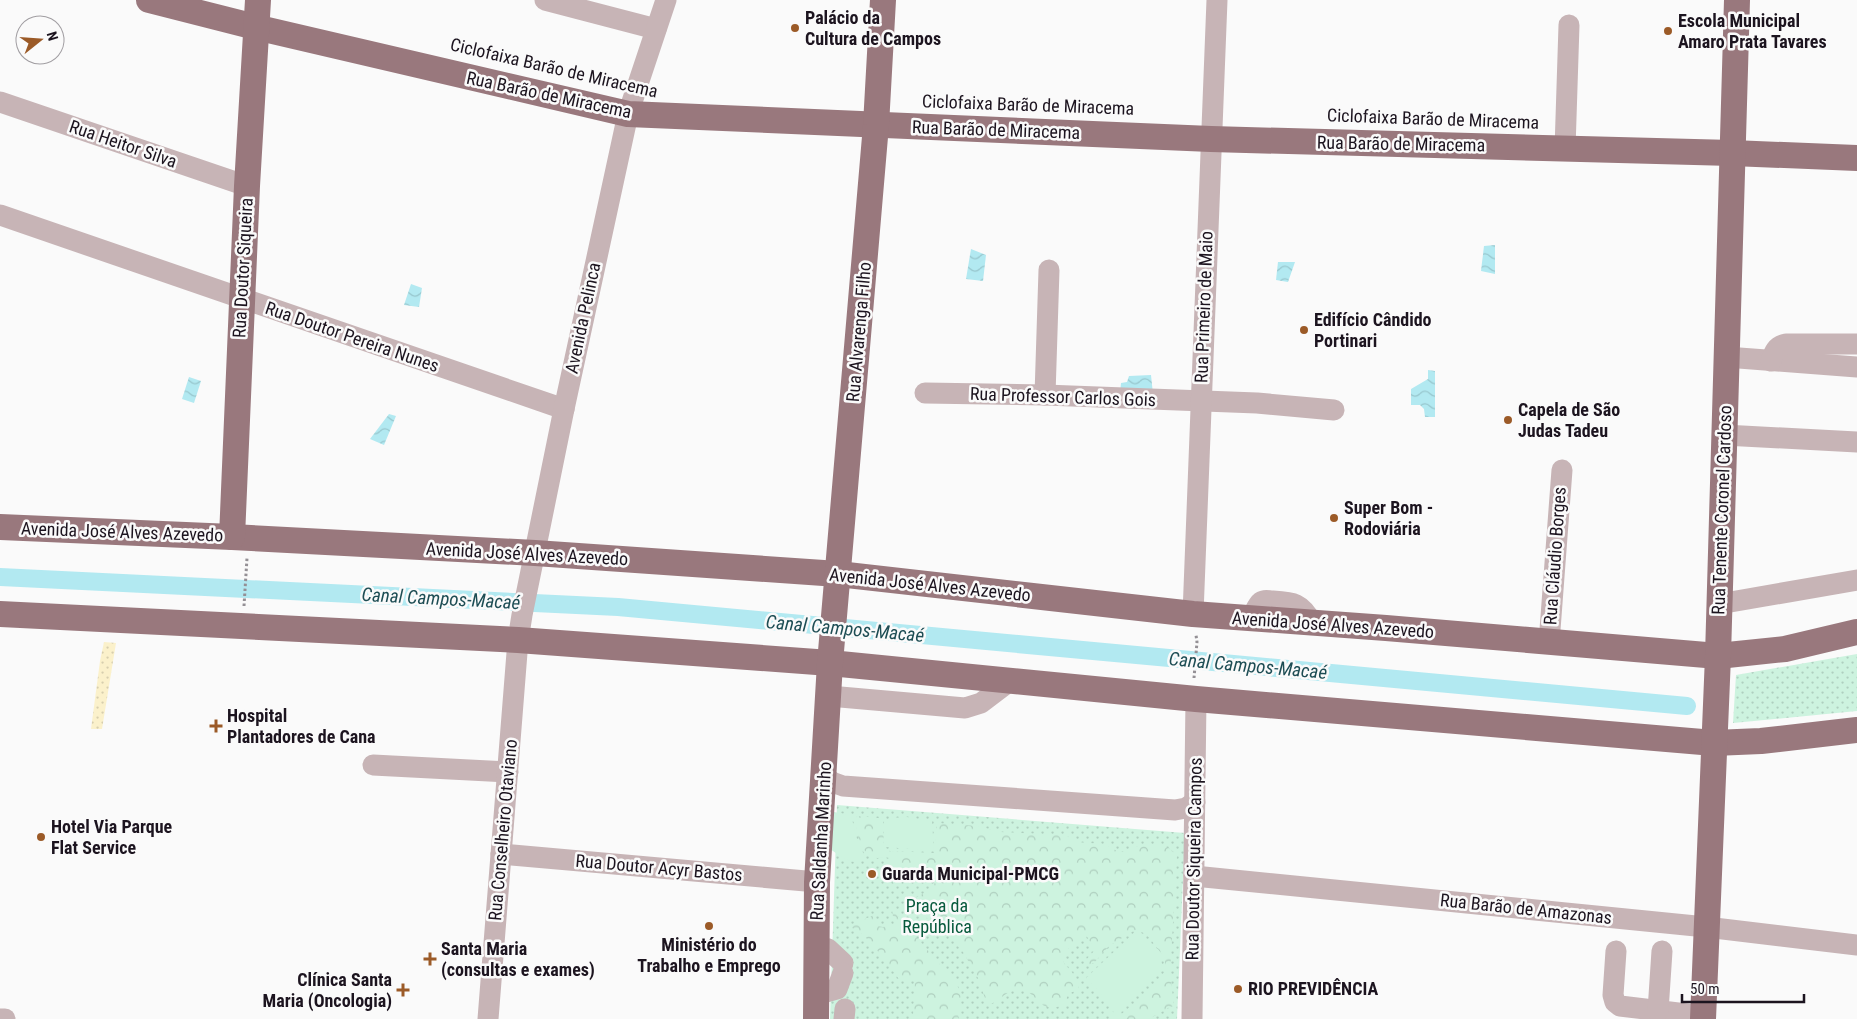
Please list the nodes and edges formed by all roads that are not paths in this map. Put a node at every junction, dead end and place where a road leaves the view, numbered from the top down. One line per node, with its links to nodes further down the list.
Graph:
1 (149, 0): 9 (main road, Rua Barão de Miracema)
2 (258, 0): 9 (main road, Rua Doutor Siqueira)
3 (545, 0): 10 (street)
4 (666, 0): 10 (street, Avenida Pelinca)
5 (883, 0): 13 (main road, Rua Alvarenga Filho)
6 (1217, 0): 14 (street, Rua Primeiro de Maio)
7 (1737, 0): 16 (main road, Rua Tenente Coronel Cardoso)
8 (1569, 25): 15 (street)
9 (255, 27): 12 (main road, Rua Barão de Miracema); 18 (main road, Rua Doutor Siqueira)
10 (656, 29): 12 (street, Avenida Pelinca)
11 (0, 102): 18 (street, Rua Heitor Silva)
12 (628, 114): 13 (main road, Rua Barão de Miracema); 29 (street, Avenida Pelinca)
13 (876, 125): 14 (main road, Rua Barão de Miracema); 37 (main road, Rua Alvarenga Filho)
14 (1211, 139): 15 (main road, Rua Barão de Miracema); 28 (street, Rua Primeiro de Maio)
15 (1565, 148): 16 (main road, Rua Barão de Miracema)
16 (1732, 153): 17 (main road, Rua Barão de Miracema); 23 (main road, Rua Tenente Coronel Cardoso)
17 (1857, 158)
18 (247, 186): 21 (main road, Rua Doutor Siqueira)
19 (0, 215): 21 (street, Rua Doutor Pereira Nunes)
20 (1049, 270): 27 (street)
21 (242, 299): 29 (street, Rua Doutor Pereira Nunes); 35 (main road, Rua Doutor Siqueira)
22 (1857, 344): 24 (street)
23 (1726, 357): 24 (street); 31 (main road, Rua Tenente Coronel Cardoso)
24 (1771, 361): 25 (street)
25 (1857, 368)
26 (925, 393): 27 (street, Rua Professor Carlos Gois)
27 (1045, 395): 28 (street, Rua Professor Carlos Gois)
28 (1201, 401): 30 (street, Rua Professor Carlos Gois); 41 (street, Rua Primeiro de Maio)
29 (564, 409): 36 (street, Avenida Pelinca)
30 (1334, 410)
31 (1724, 435): 32 (street); 39 (main road, Rua Tenente Coronel Cardoso)
32 (1857, 442)
33 (1562, 470): 44 (street, Rua Cláudio Borges)
34 (0, 527): 35 (main road, Avenida José Alves Azevedo)
35 (232, 537): 36 (main road, Avenida José Alves Azevedo)
36 (535, 553): 37 (main road, Avenida José Alves Azevedo); 43 (street, Avenida Pelinca)
37 (838, 574): 41 (main road, Avenida José Alves Azevedo); 46 (main road, Rua Alvarenga Filho)
38 (1857, 580): 39 (street)
39 (1719, 604): 45 (main road, Rua Tenente Coronel Cardoso)
40 (0, 614): 43 (main road)
41 (1193, 614): 44 (main road, Avenida José Alves Azevedo)
42 (1857, 632): 45 (main road, Avenida José Alves Azevedo)
43 (518, 640): 46 (main road); 53 (street, Rua Conselheiro Otaviano)
44 (1549, 643): 45 (main road, Avenida José Alves Azevedo)
45 (1718, 656): 51 (main road, Rua Tenente Coronel Cardoso)
46 (830, 663): 47 (main road); 49 (main road, Rua Saldanha Marinho)
47 (1010, 681): 48 (main road); 49 (street)
48 (1195, 688): 51 (main road); 55 (street, Rua Doutor Siqueira Campos)
49 (829, 696): 54 (main road, Rua Saldanha Marinho)
50 (1857, 730): 51 (main road)
51 (1715, 732): 59 (main road, Rua Tenente Coronel Cardoso)
52 (373, 765): 53 (street)
53 (508, 772): 56 (street, Rua Conselheiro Otaviano)
54 (824, 776): 55 (street); 58 (main road, Rua Saldanha Marinho)
55 (1195, 802): 57 (street, Rua Doutor Siqueira Campos)
56 (501, 854): 58 (street, Rua Doutor Acyr Bastos); 69 (street, Rua Conselheiro Otaviano)
57 (1194, 876): 59 (street, Rua Barão de Amazonas); 70 (street, Rua Doutor Siqueira Campos)
58 (817, 882): 61 (main road, Rua Saldanha Marinho)
59 (1706, 927): 60 (street, Rua Barão de Amazonas); 67 (main road, Rua Tenente Coronel Cardoso)
60 (1857, 944)
61 (816, 946): 64 (main road, Rua Saldanha Marinho); 64 (street)
62 (1616, 951): 65 (street)
63 (1662, 951): 65 (street)
64 (816, 1007)
65 (1658, 1011): 67 (street)
66 (0, 1018): 68 (street)
67 (1703, 1018)
68 (4, 1019)
69 (488, 1019)
70 (1192, 1019)

